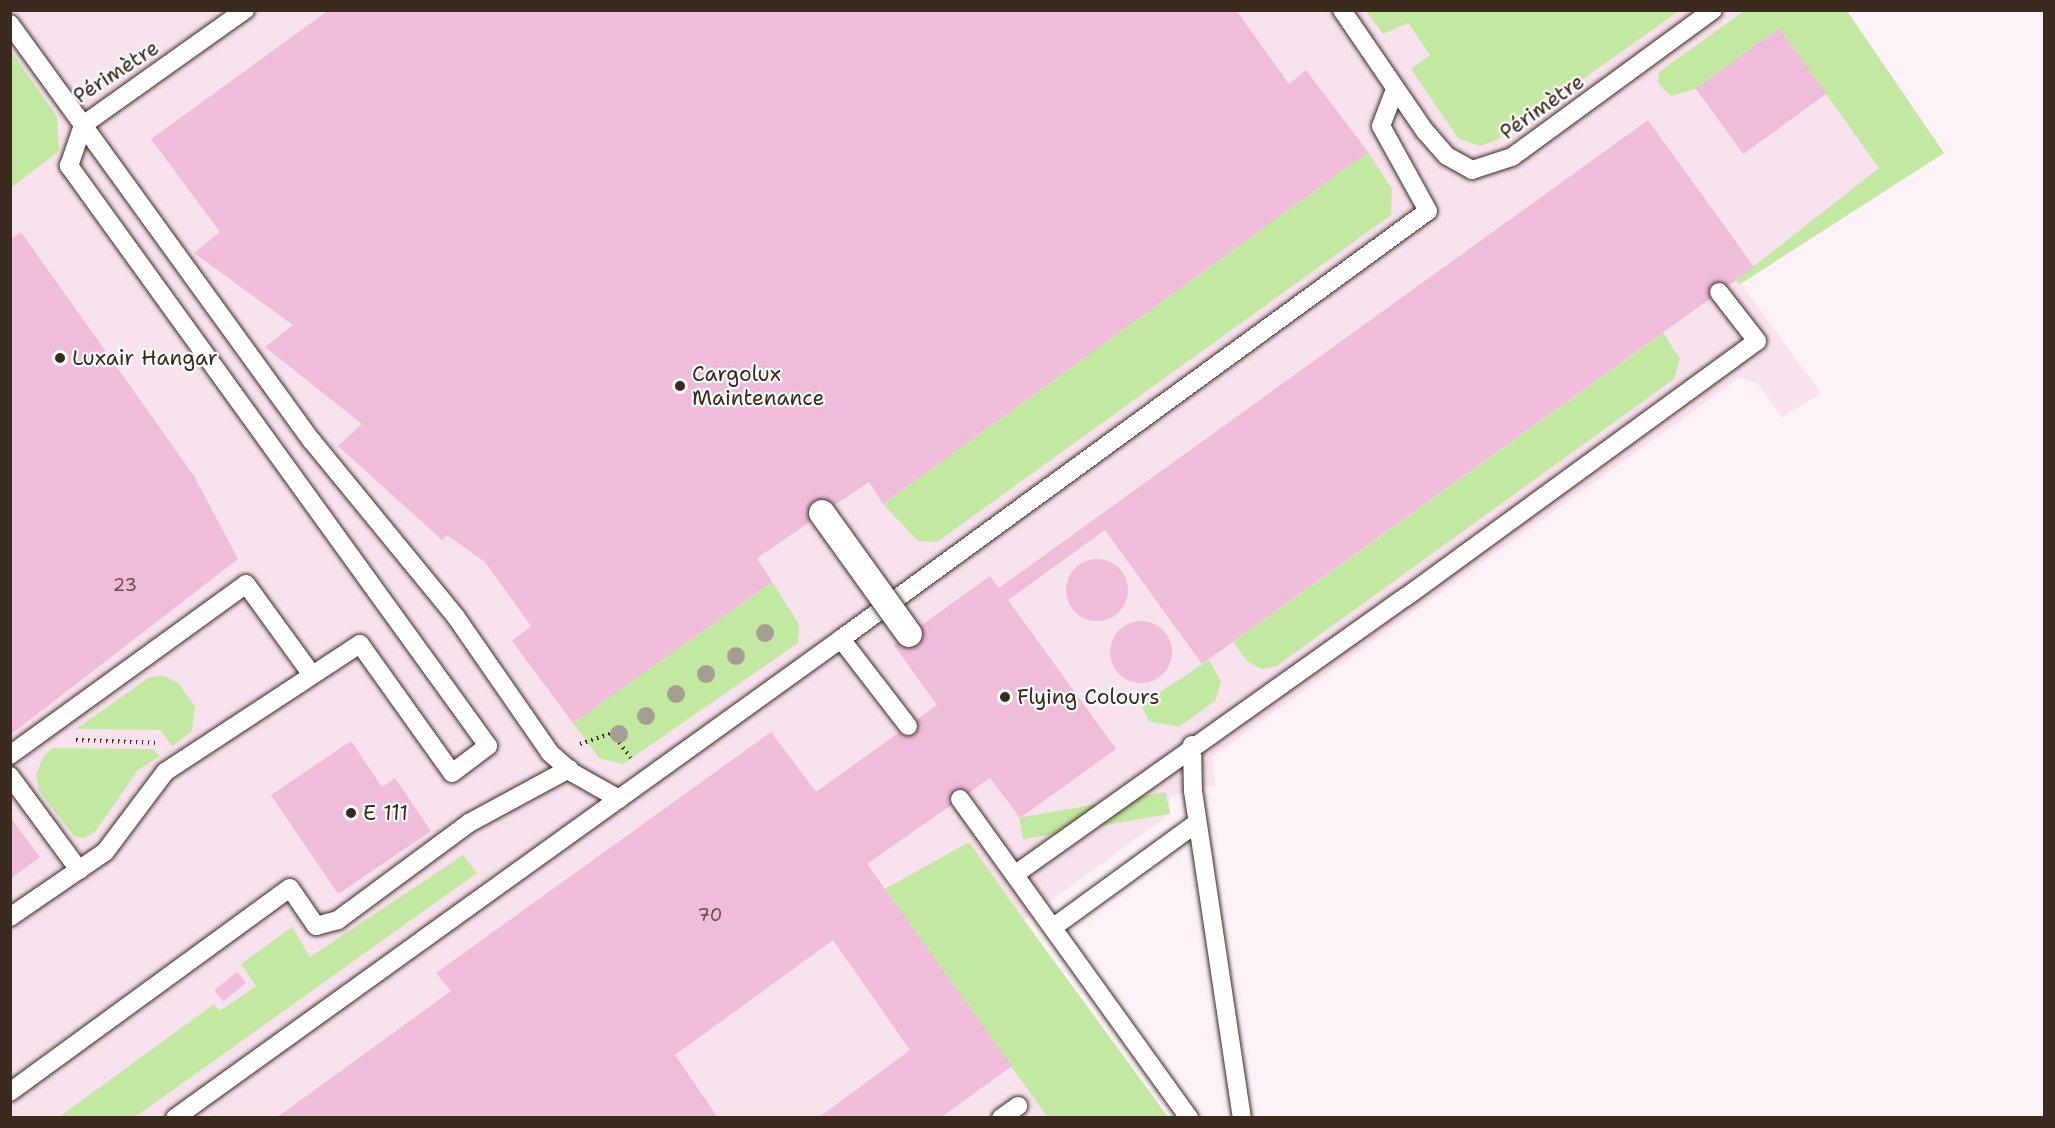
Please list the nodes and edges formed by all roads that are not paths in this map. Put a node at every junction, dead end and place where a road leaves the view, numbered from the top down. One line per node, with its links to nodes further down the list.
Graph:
1 (245, 10): 6 (lane, Périmètre)
2 (1342, 10): 5 (lane, Périmètre)
3 (1713, 10): 5 (lane, Périmètre)
4 (10, 24): 6 (lane, Périmètre)
5 (1395, 90): 10 (lane)
6 (83, 125): 11 (lane); 15 (lane)
7 (1719, 292): 13 (lane)
8 (822, 513): 9 (street, bridge)
9 (909, 634)
10 (841, 639): 12 (lane); 17 (lane)
11 (312, 675): 14 (lane); 20 (lane)
12 (908, 726)
13 (1192, 745): 19 (lane); 21 (lane)
14 (10, 755)
15 (569, 769): 17 (lane); 24 (lane)
16 (10, 776): 20 (lane)
17 (619, 799): 26 (lane)
18 (960, 799): 21 (lane)
19 (1197, 823): 23 (lane); 29 (lane)
20 (79, 870): 22 (lane)
21 (1017, 873): 23 (lane)
22 (10, 917)
23 (1055, 927): 28 (lane)
24 (10, 1092)
25 (1018, 1106): 27 (lane)
26 (176, 1118)
27 (1001, 1118)
28 (1189, 1118)
29 (1242, 1118)

